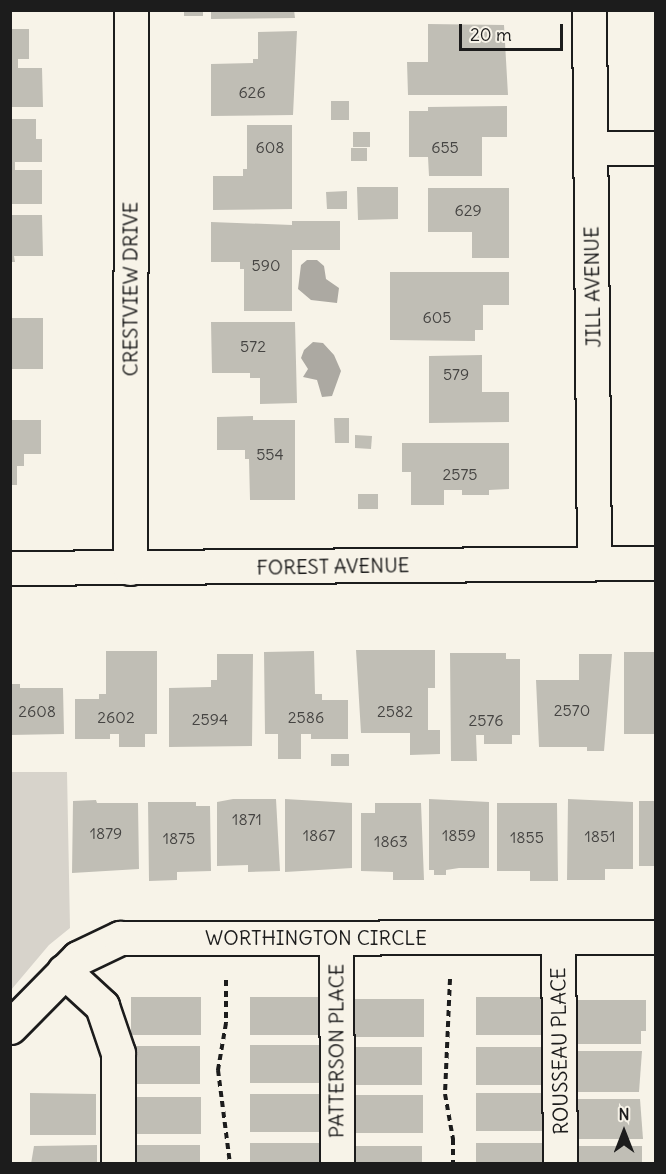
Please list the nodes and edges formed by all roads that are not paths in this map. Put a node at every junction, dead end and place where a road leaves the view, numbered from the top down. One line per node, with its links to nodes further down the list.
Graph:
1 (131, 10): 8 (street, CRESTVIEW DRIVE)
2 (589, 10): 3 (street, JILL AVENUE)
3 (591, 148): 4 (street); 5 (street, JILL AVENUE)
4 (656, 148)
5 (594, 563): 6 (street, FOREST AVENUE); 8 (street, FOREST AVENUE)
6 (656, 563)
7 (10, 567): 8 (street, FOREST AVENUE)
8 (130, 568)
9 (656, 937): 11 (street, WORTHINGTON CIRCLE)
10 (336, 938): 11 (street, WORTHINGTON CIRCLE); 12 (street, WORTHINGTON CIRCLE); 15 (street, PATTERSON PLACE)
11 (558, 938): 16 (street, ROUSSEAU PLACE)
12 (64, 971): 13 (street, WORTHINGTON CIRCLE); 14 (street)
13 (10, 1027)
14 (118, 1164)
15 (337, 1164)
16 (560, 1164)

